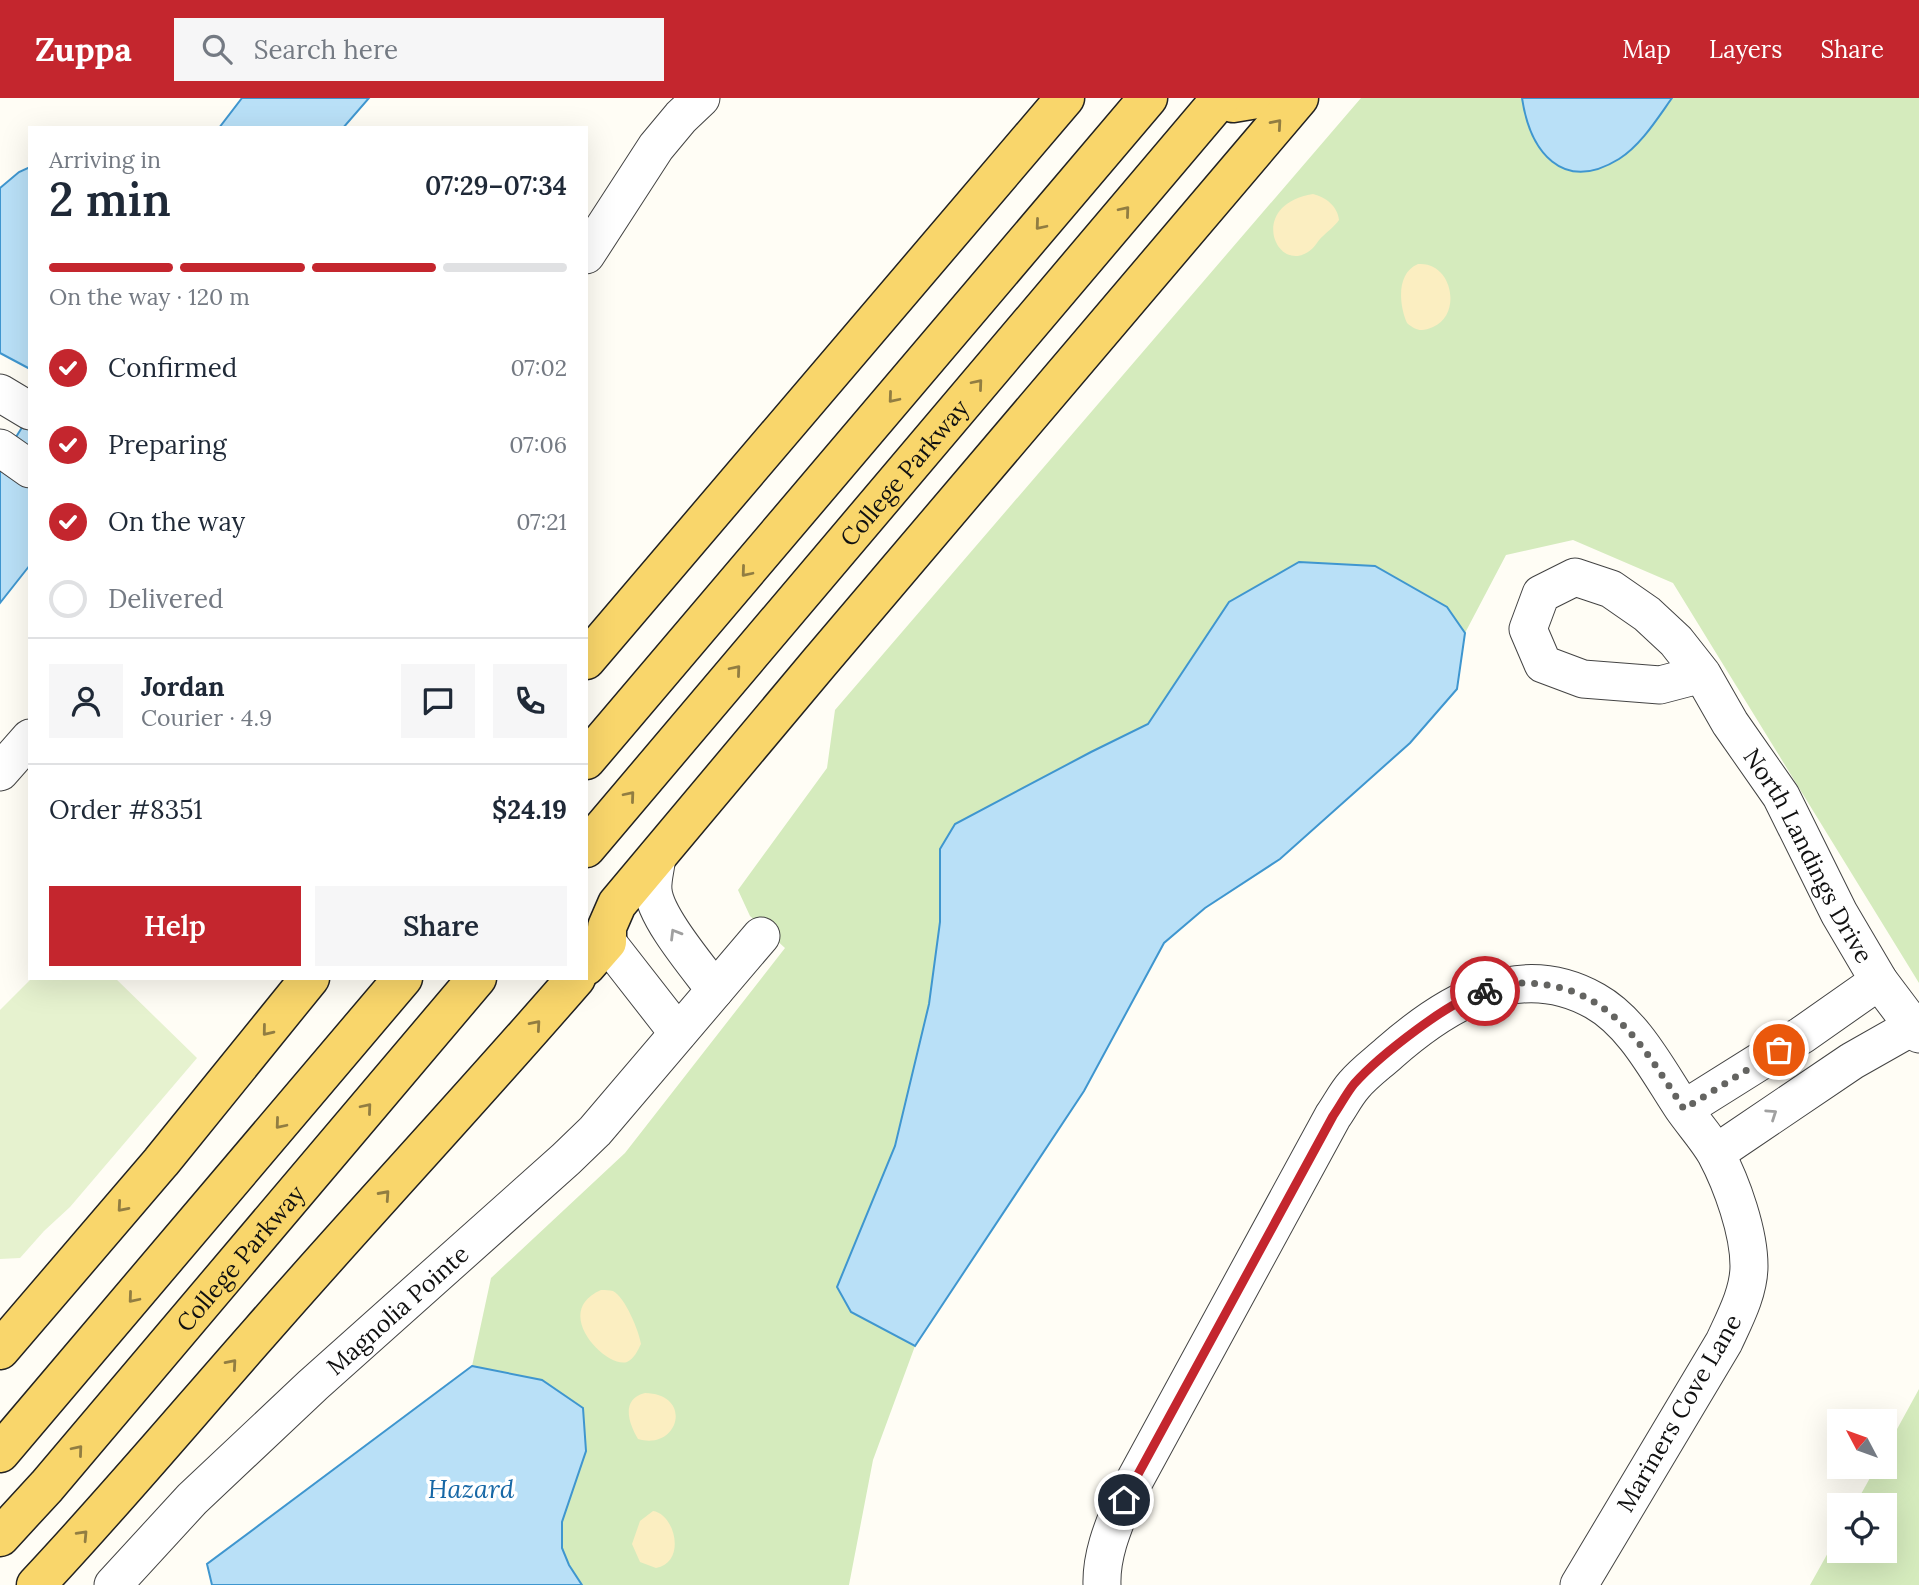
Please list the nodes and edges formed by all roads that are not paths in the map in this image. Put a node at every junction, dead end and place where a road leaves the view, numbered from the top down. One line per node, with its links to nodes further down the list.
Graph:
1 (701, 98): 7 (street)
2 (1065, 98): 10 (main road)
3 (1148, 98): 13 (main road, one-way to 13)
4 (1299, 98): 6 (main road, one-way to 4)
5 (1236, 99): 6 (main road); 15 (main road, College Parkway, one-way to 5)
6 (1223, 187): 16 (main road)
7 (588, 253)
8 (0, 448): 9 (street)
9 (28, 468)
10 (588, 658)
11 (1702, 674): 23 (street, North Landings Drive)
12 (28, 740): 14 (street)
13 (588, 758)
14 (0, 772)
15 (588, 846)
16 (657, 856): 18 (main road); 24 (street, one-way to 16)
17 (761, 936): 24 (street, Magnolia Pointe)
18 (597, 954): 26 (street)
19 (308, 980): 29 (main road, one-way to 29)
20 (401, 980): 30 (main road, one-way to 30)
21 (475, 980): 31 (main road, College Parkway, one-way to 21)
22 (574, 980): 32 (main road, one-way to 22)
23 (1878, 981): 25 (street, North Landings Drive); 27 (street)
24 (715, 990): 26 (street, Magnolia Pointe)
25 (1916, 1031): 28 (street, one-way to 25)
26 (678, 1033): 33 (street, Magnolia Pointe)
27 (1684, 1109): 28 (street, Mariners Cove Lane); 34 (street, Mariners Cove Lane)
28 (1716, 1153): 35 (street, Mariners Cove Lane)
29 (0, 1350)
30 (0, 1453)
31 (0, 1537)
32 (36, 1585)
33 (113, 1585)
34 (1102, 1585)
35 (1579, 1585)

